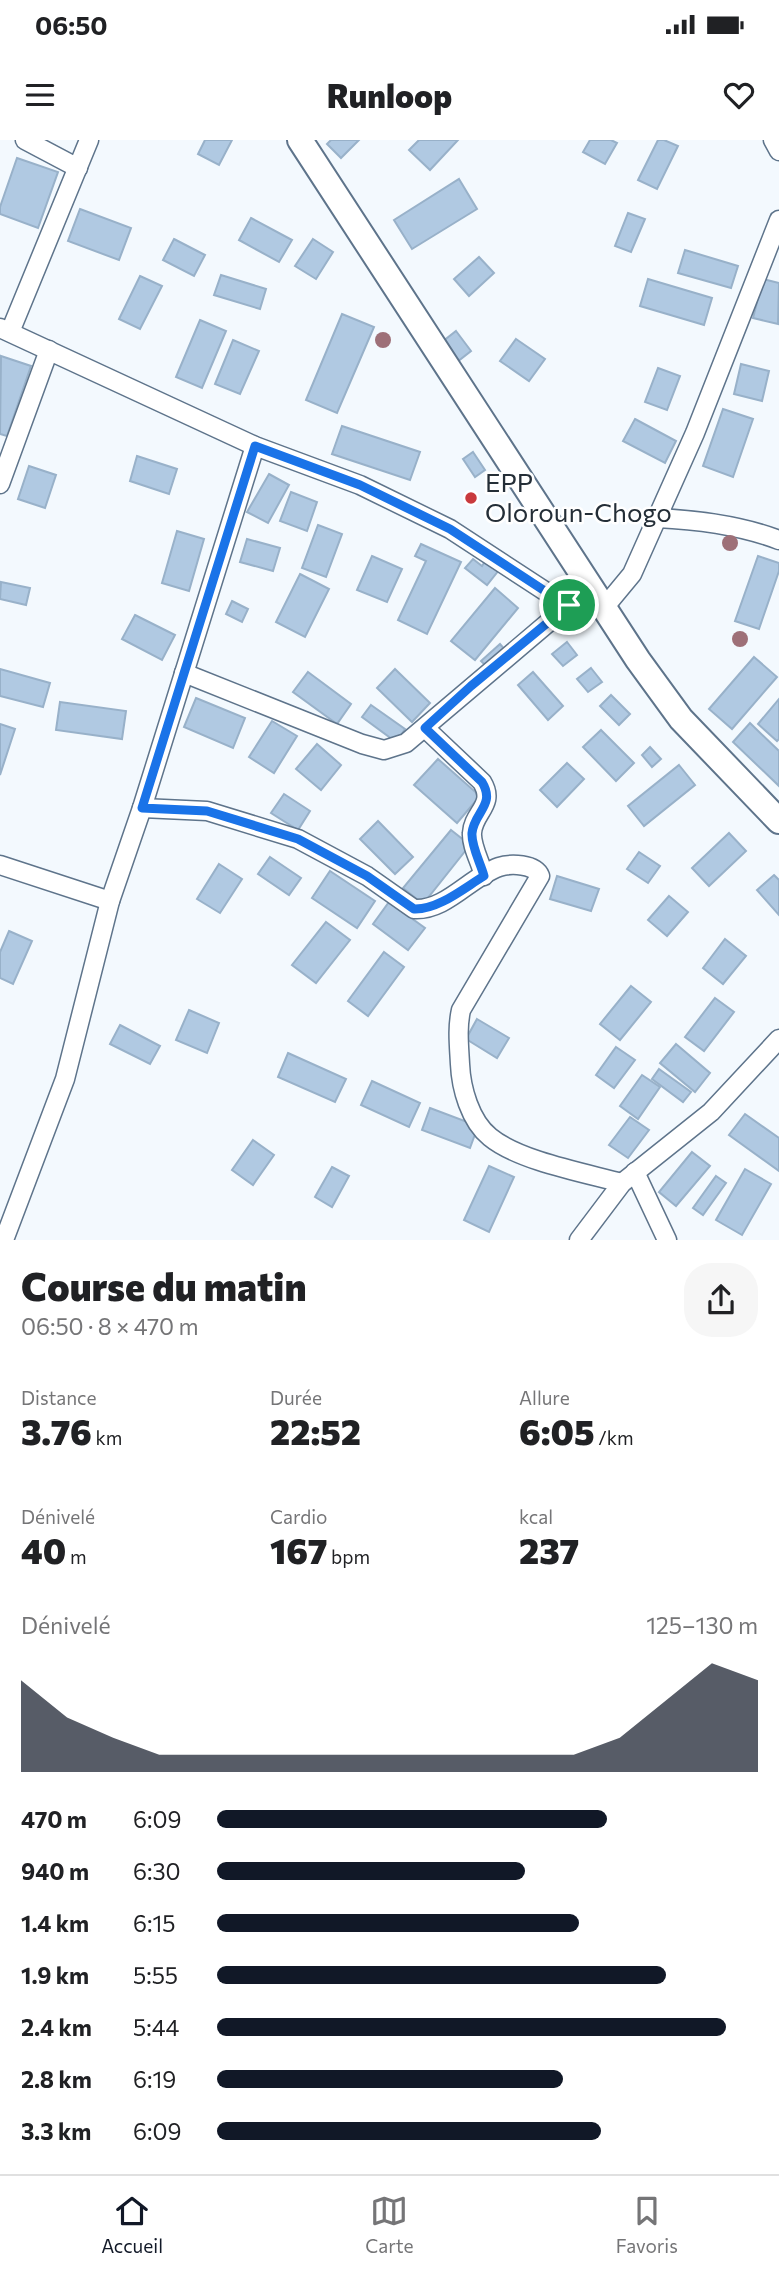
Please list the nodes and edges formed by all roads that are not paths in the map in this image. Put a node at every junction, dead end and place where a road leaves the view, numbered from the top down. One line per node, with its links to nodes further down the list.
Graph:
1 (25, 140): 6 (street)
2 (89, 140): 6 (street)
3 (300, 140): 15 (street)
4 (773, 140): 5 (street)
5 (779, 151)
6 (78, 168): 8 (street)
7 (779, 223): 12 (street)
8 (5, 330): 9 (street)
9 (49, 350): 10 (street); 11 (street)
10 (255, 446): 14 (street); 16 (street)
11 (0, 484)
12 (657, 518): 13 (street); 15 (street)
13 (779, 540)
14 (569, 605): 15 (street); 17 (street)
15 (603, 609): 19 (street)
16 (184, 673): 17 (street); 18 (street)
17 (425, 728): 21 (street)
18 (142, 808): 21 (street); 22 (street)
19 (779, 821)
20 (0, 865): 22 (street)
21 (484, 876): 24 (street)
22 (110, 901): 25 (street)
23 (779, 1039): 24 (street)
24 (629, 1177): 26 (street); 27 (street)
25 (5, 1239)
26 (579, 1240)
27 (667, 1240)

